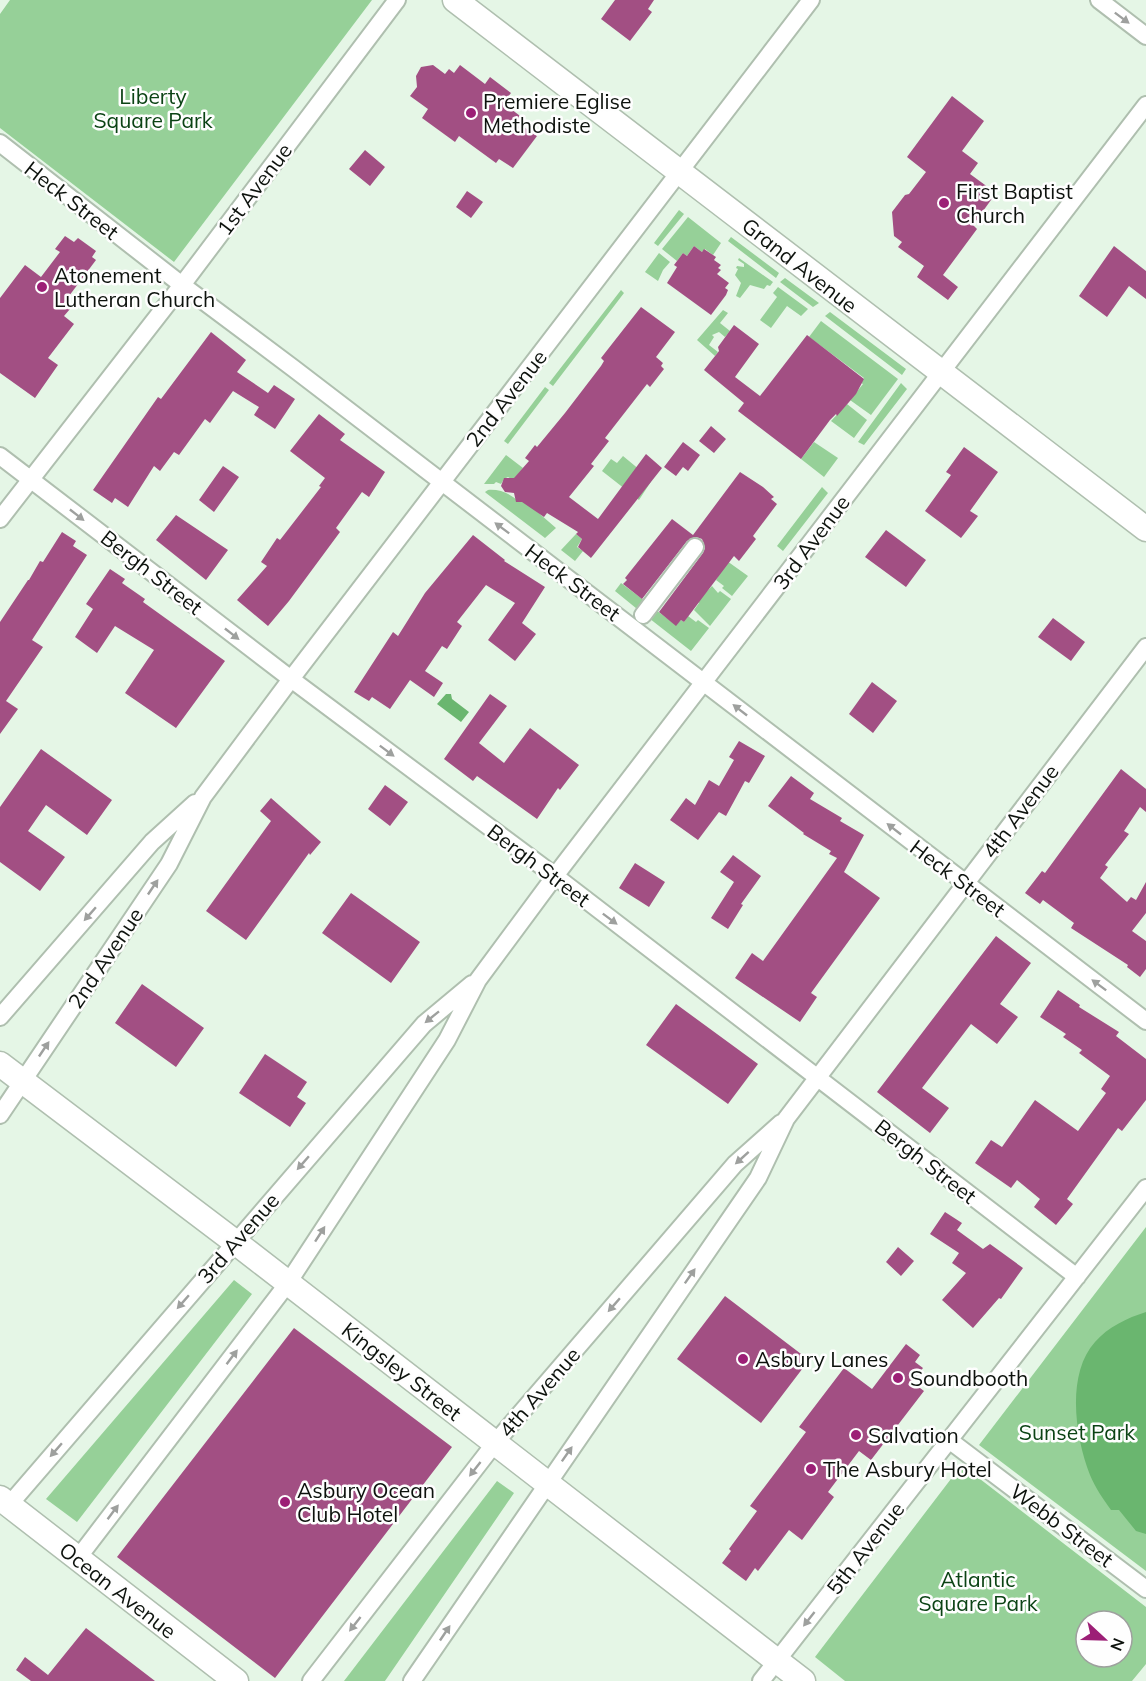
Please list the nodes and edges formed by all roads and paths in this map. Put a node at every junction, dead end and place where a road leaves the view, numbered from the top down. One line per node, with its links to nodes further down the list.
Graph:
1 (397, 0): 9 (street, 1st Avenue)
2 (455, 0): 8 (street, Grand Avenue)
3 (811, 0): 8 (street, 2nd Avenue)
4 (1099, 0): 5 (street, one-way to 5)
5 (1146, 36)
6 (1146, 105): 10 (street, 3rd Avenue)
7 (0, 143): 9 (street, Heck Street)
8 (679, 172): 10 (street, Grand Avenue); 13 (street, 2nd Avenue)
9 (182, 285): 12 (street, 1st Avenue); 13 (street, Heck Street)
10 (941, 372): 15 (street, Grand Avenue); 20 (street, 3rd Avenue)
11 (0, 456): 12 (street, Bergh Street)
12 (31, 479): 14 (street, 1st Avenue); 19 (street, Bergh Street, one-way to 19)
13 (442, 482): 19 (street, 2nd Avenue); 20 (street, Heck Street, one-way to 13)
14 (0, 519)
15 (1146, 529)
16 (695, 547): 17 (street)
17 (643, 615)
18 (1146, 647): 23 (street, 4th Avenue)
19 (291, 679): 21 (street, 2nd Avenue); 22 (street, Bergh Street, one-way to 22)
20 (703, 682): 22 (street, 3rd Avenue); 23 (street, Heck Street, one-way to 20)
21 (203, 796): 25 (street, 2nd Avenue, one-way to 25); 29 (street, 2nd Avenue, one-way to 21)
22 (555, 876): 24 (street, 3rd Avenue); 28 (street, Bergh Street, one-way to 28)
23 (965, 883): 26 (street, Heck Street, one-way to 23); 28 (street, 4th Avenue)
24 (477, 980): 33 (street, 3rd Avenue, one-way to 33); 35 (street, 3rd Avenue, one-way to 24)
25 (0, 1017)
26 (1146, 1021)
27 (0, 1064): 29 (street, Kingsley Street)
28 (817, 1077): 31 (street, 4th Avenue); 34 (street, Bergh Street)
29 (22, 1082): 30 (street, 2nd Avenue); 33 (street, Kingsley Street)
30 (0, 1115)
31 (786, 1119): 37 (street, 4th Avenue, one-way to 37); 38 (street, 4th Avenue, one-way to 31)
32 (1146, 1188): 34 (street, 5th Avenue)
33 (235, 1242): 35 (street, Kingsley Street); 39 (street, 3rd Avenue, one-way to 39)
34 (1077, 1277): 36 (street, 5th Avenue)
35 (288, 1283): 37 (street, Kingsley Street); 40 (street, 3rd Avenue, one-way to 35)
36 (949, 1440): 41 (street, Webb Street); 42 (street, 5th Avenue, one-way to 42)
37 (495, 1443): 38 (street, Kingsley Street); 44 (street, 4th Avenue, one-way to 44)
38 (547, 1483): 42 (street, Kingsley Street); 45 (street, 4th Avenue, one-way to 38)
39 (4, 1502): 40 (street, Ocean Avenue)
40 (78, 1558): 43 (street, Ocean Avenue)
41 (1146, 1589)
42 (776, 1661): 46 (street, 5th Avenue); 47 (street, Kingsley Street)
43 (236, 1681)
44 (311, 1681)
45 (412, 1681)
46 (761, 1681)
47 (803, 1681)

